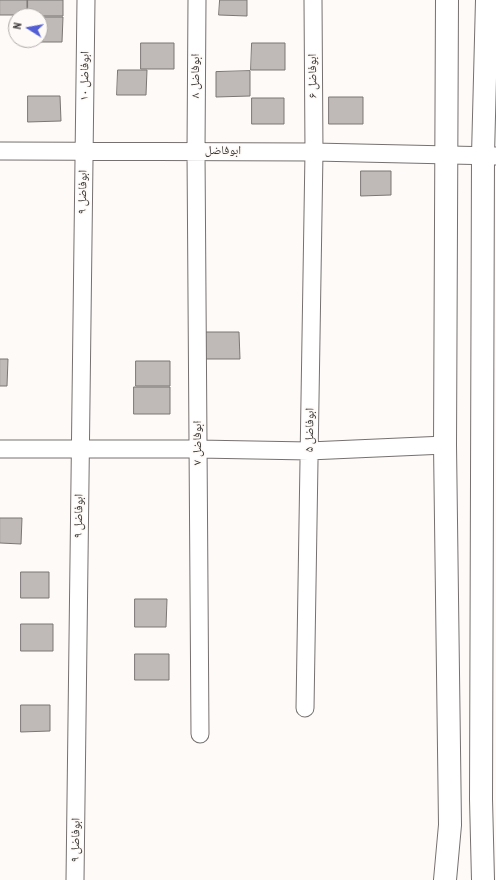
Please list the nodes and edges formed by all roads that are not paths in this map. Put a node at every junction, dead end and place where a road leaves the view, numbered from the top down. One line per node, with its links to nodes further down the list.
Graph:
1 (86, 0): 7 (street, ابوفاضل ۱۰)
2 (197, 0): 8 (street, ابوفاضل ۸)
3 (313, 0): 9 (street, ابوفاضل ۶)
4 (447, 0): 10 (main road)
5 (487, 0): 11 (main road)
6 (0, 151): 7 (street, ابوفاضل)
7 (84, 151): 8 (street, ابوفاضل); 14 (street, ابوفاضل ۹)
8 (196, 151): 9 (street, ابوفاضل); 15 (street, ابوفاضل ۷)
9 (314, 152): 10 (street, ابوفاضل); 16 (street, ابوفاضل ۵)
10 (446, 155): 11 (street, ابوفاضل); 12 (main road)
11 (490, 156): 21 (main road)
12 (445, 445): 16 (street); 20 (main road)
13 (0, 449): 14 (street)
14 (80, 449): 15 (street); 19 (street, ابوفاضل ۹)
15 (198, 449): 16 (street); 18 (street, ابوفاضل ۷)
16 (309, 451): 17 (street, ابوفاضل ۵)
17 (305, 708)
18 (200, 734)
19 (76, 880)
20 (445, 880)
21 (483, 880)

